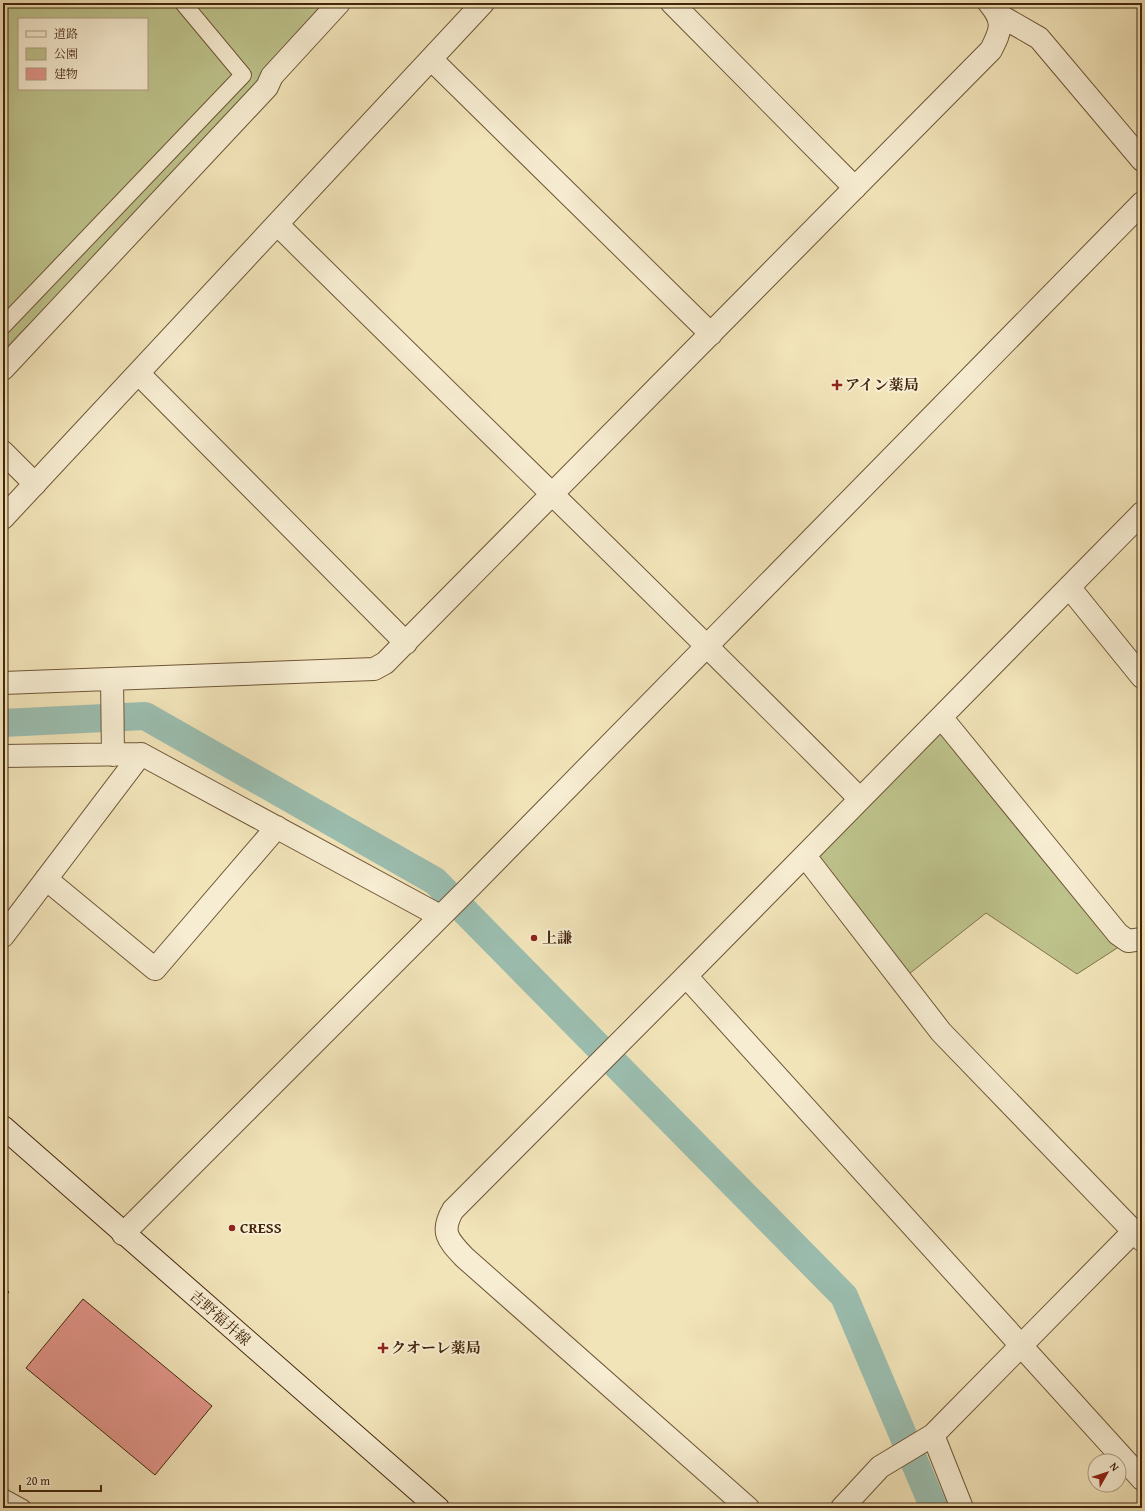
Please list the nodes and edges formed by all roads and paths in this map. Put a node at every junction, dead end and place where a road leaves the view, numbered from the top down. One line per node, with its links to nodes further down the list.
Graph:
1 (183, 3): 11 (lane)
2 (672, 3): 8 (street)
3 (334, 5): 13 (street)
4 (474, 6): 6 (street)
5 (994, 9): 7 (street); 8 (street)
6 (431, 59): 10 (street); 12 (street)
7 (1142, 160)
8 (855, 188): 12 (street)
9 (1142, 203): 22 (street)
10 (277, 224): 14 (street); 17 (street)
11 (3, 326)
12 (711, 334): 17 (street)
13 (3, 369)
14 (138, 374): 16 (street); 21 (street)
15 (3, 452): 16 (street)
16 (35, 484): 19 (street)
17 (552, 495): 21 (street); 22 (street)
18 (1142, 513): 20 (street)
19 (3, 518)
20 (1069, 587): 23 (street); 26 (street)
21 (406, 643): 24 (street)
22 (708, 646): 30 (street); 34 (street)
23 (1142, 677)
24 (112, 679): 25 (street); 28 (street)
25 (3, 683)
26 (941, 717): 30 (street); 36 (street)
27 (141, 754): 28 (street); 31 (street); 33 (street)
28 (113, 755): 29 (street)
29 (3, 756)
30 (860, 799): 32 (street)
31 (277, 828): 33 (street); 34 (street)
32 (805, 856): 37 (street); 40 (street)
33 (46, 879): 35 (street)
34 (442, 914): 39 (street)
35 (3, 936)
36 (1142, 939)
37 (686, 976): 41 (street); 47 (street)
38 (3, 1127): 39 (street, 吉野福井線)
39 (123, 1234): 46 (street, 吉野福井線)
40 (1138, 1236): 41 (street)
41 (1020, 1346): 42 (street); 43 (street)
42 (933, 1435): 48 (street); 49 (street)
43 (1142, 1479)
44 (3, 1497): 45 (lane)
45 (23, 1508)
46 (438, 1508)
47 (748, 1508)
48 (842, 1508)
49 (962, 1508)

